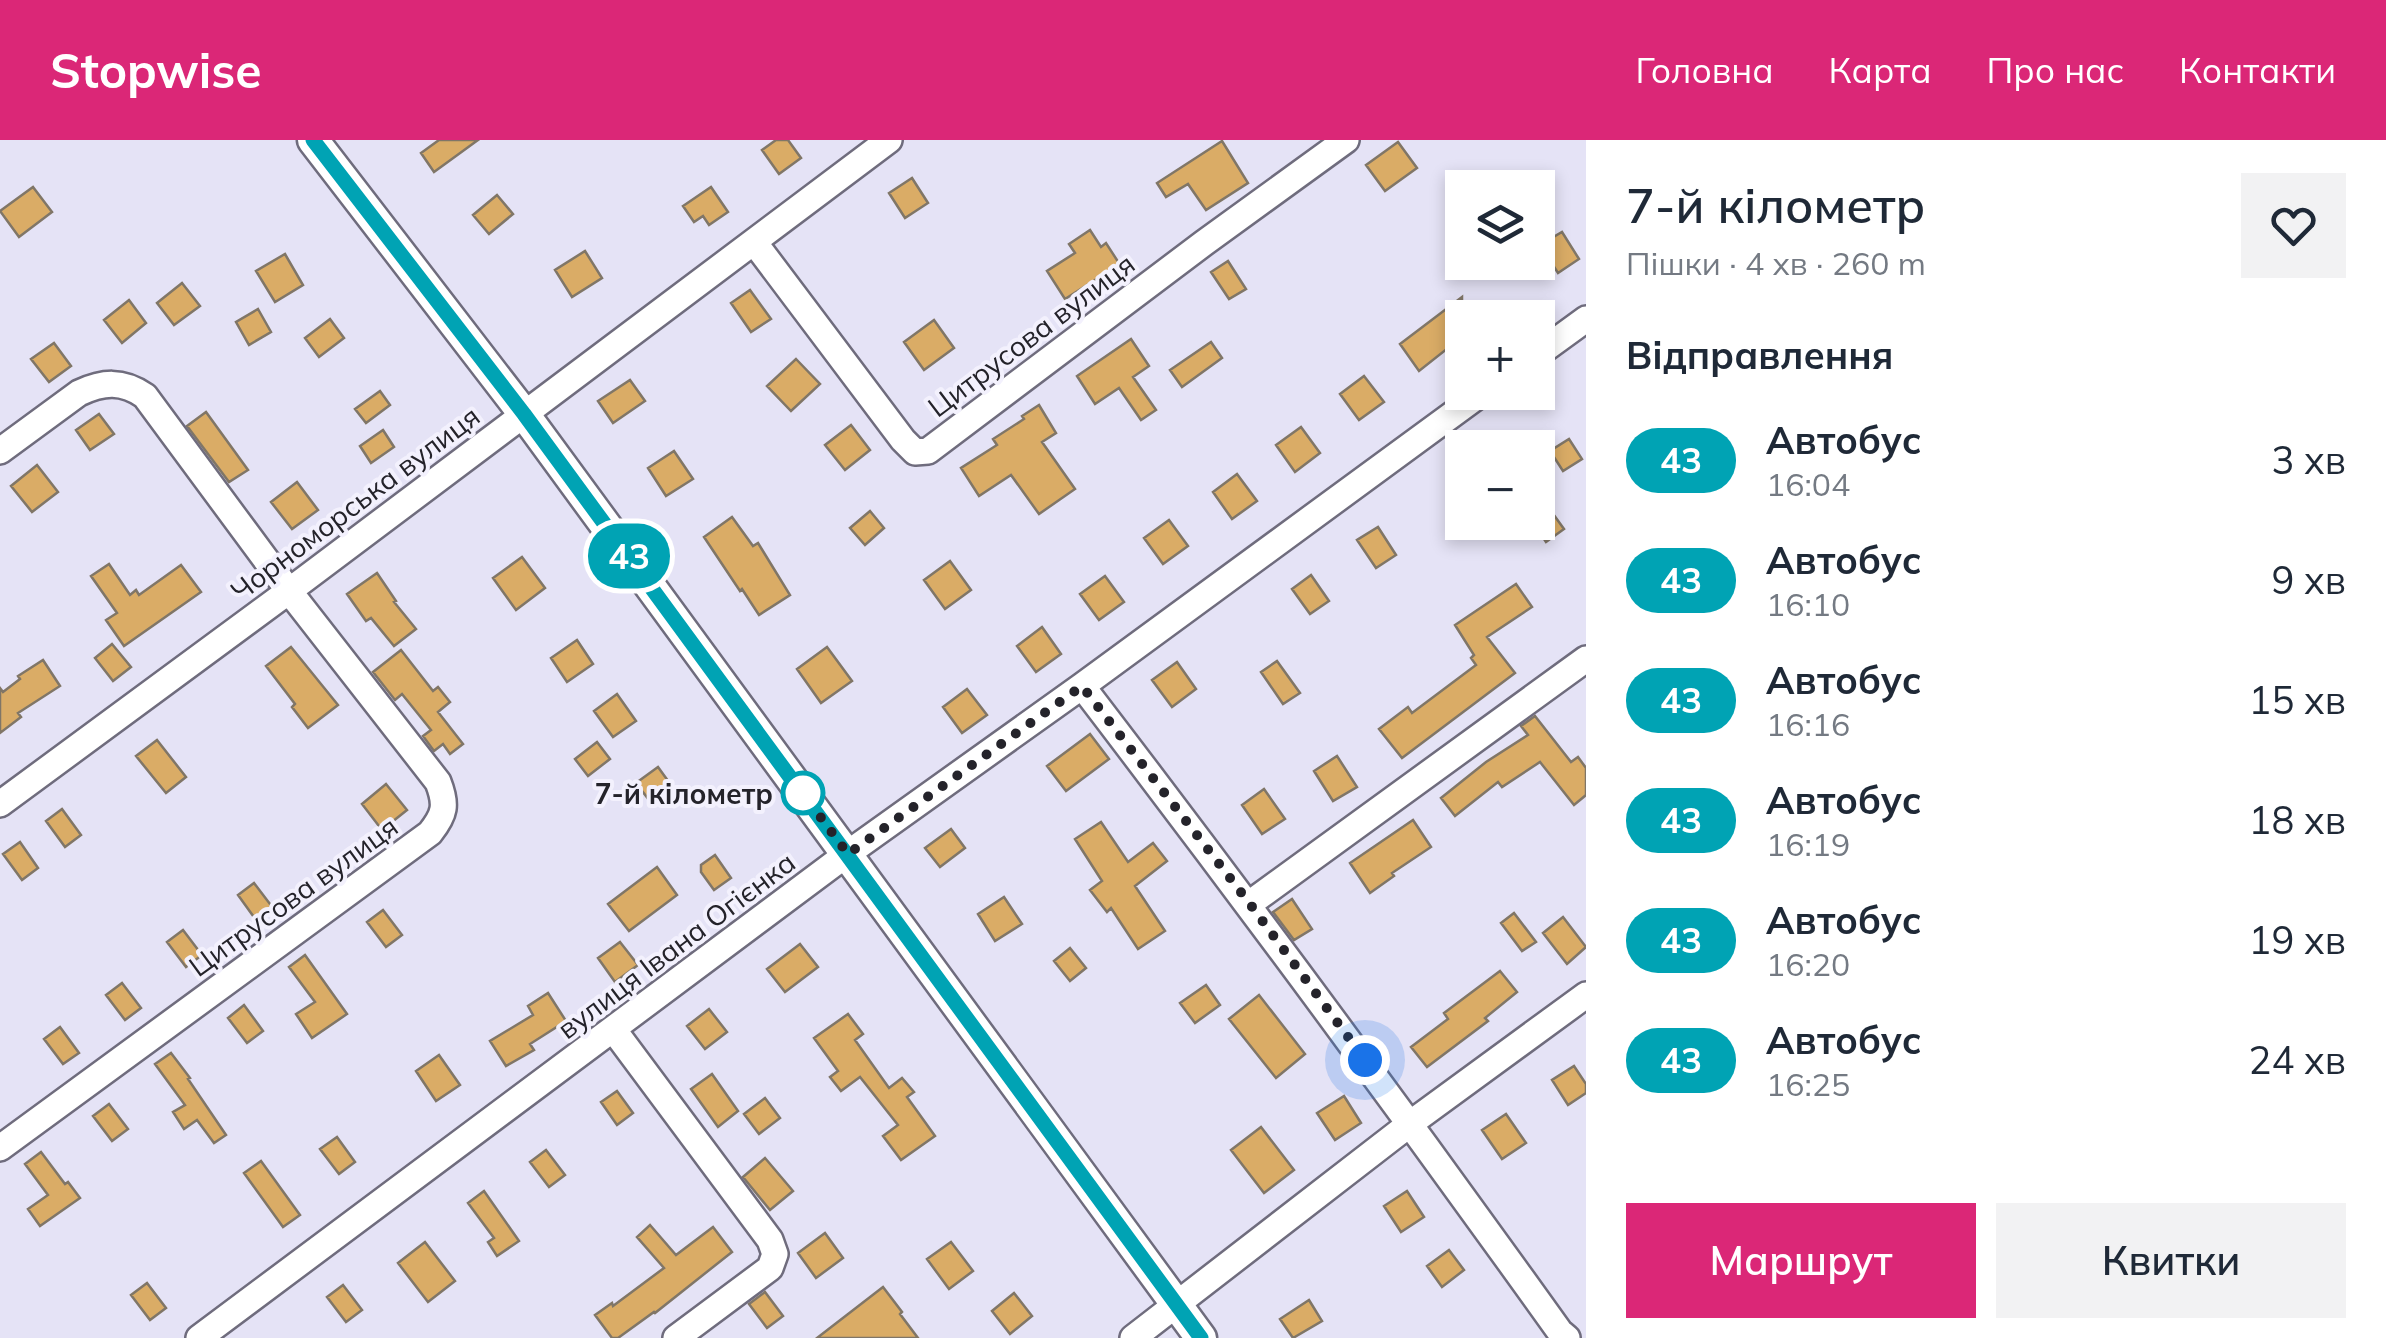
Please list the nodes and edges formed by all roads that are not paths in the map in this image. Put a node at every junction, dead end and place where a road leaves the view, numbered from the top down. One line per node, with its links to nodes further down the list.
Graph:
1 (313, 140): 8 (street)
2 (888, 140): 4 (street, Чорноморська вулиця)
3 (1346, 140): 4 (street, Цитрусова вулиця)
4 (754, 242): 8 (street, Чорноморська вулиця)
5 (1586, 319): 6 (street)
6 (1555, 342)
7 (1458, 410): 12 (street, вулиця Івана Огієнка)
8 (524, 414): 10 (street, Чорноморська вулиця); 14 (street)
9 (0, 450): 10 (street)
10 (289, 591): 13 (street, Чорноморська вулиця); 19 (street, Цитрусова вулиця)
11 (1586, 660): 15 (street)
12 (1082, 686): 14 (street, вулиця Івана Огієнка); 15 (street)
13 (0, 804)
14 (848, 854): 17 (street, вулиця Івана Огієнка); 20 (street)
15 (1250, 904): 18 (street)
16 (1586, 994): 18 (street)
17 (613, 1029): 21 (street, вулиця Івана Огієнка); 22 (street)
18 (1411, 1123): 20 (street); 25 (street)
19 (0, 1148)
20 (1177, 1306): 23 (street); 24 (street)
21 (199, 1338)
22 (676, 1338)
23 (1134, 1338)
24 (1201, 1338)
25 (1566, 1338)

